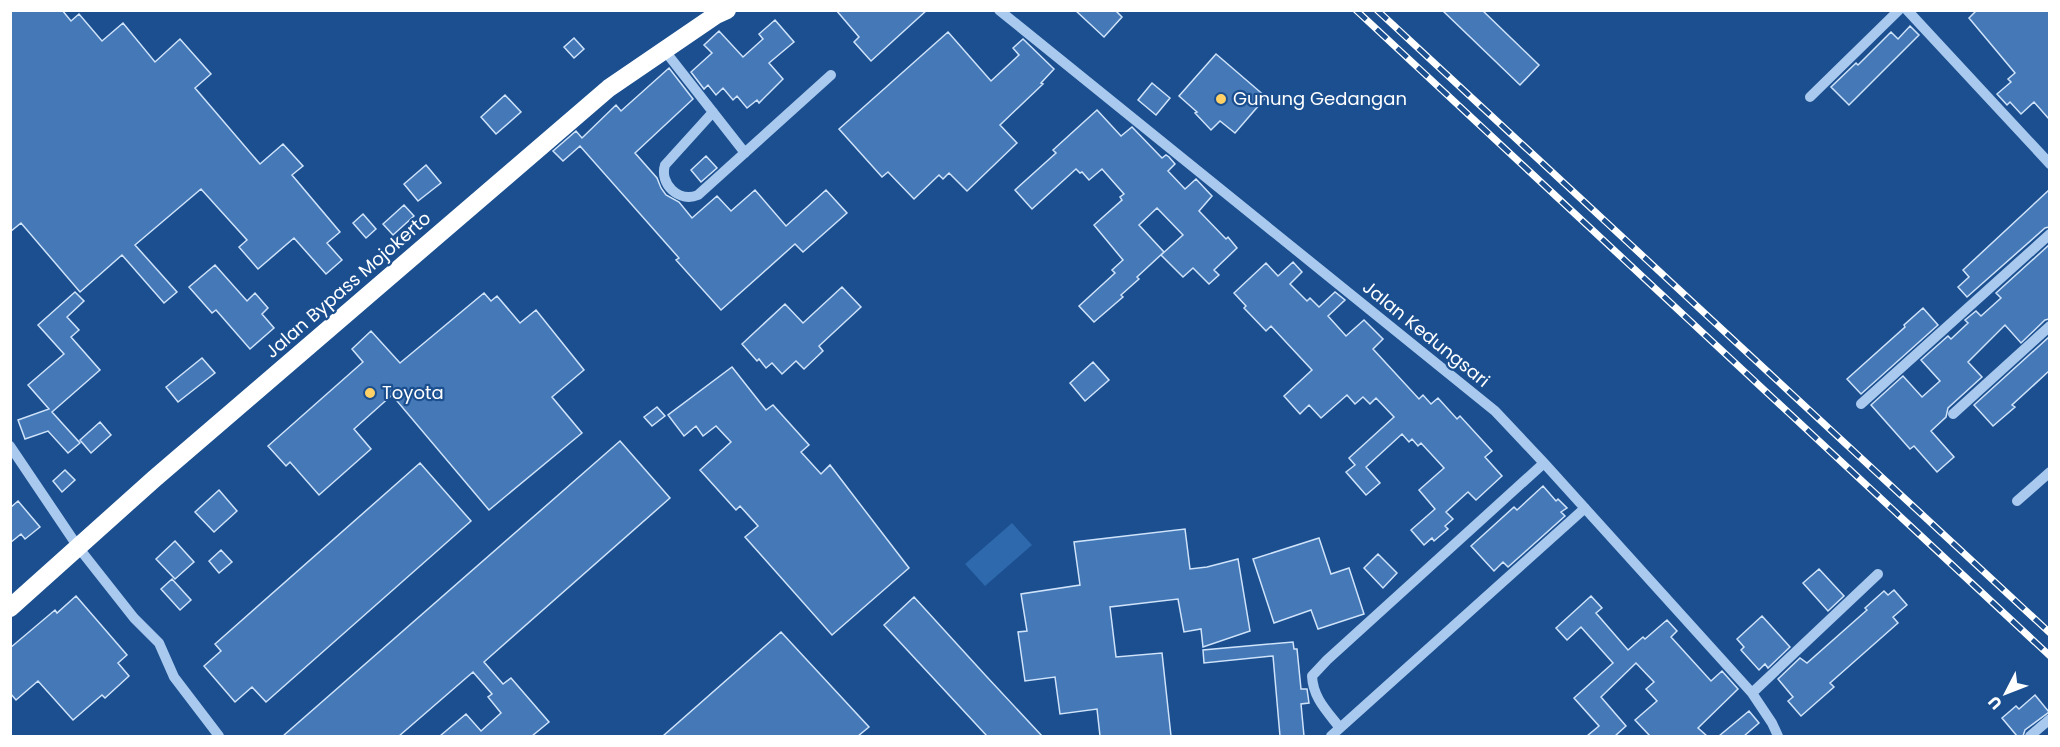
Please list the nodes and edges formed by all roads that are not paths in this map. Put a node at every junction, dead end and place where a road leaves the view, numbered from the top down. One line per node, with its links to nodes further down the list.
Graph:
1 (727, 10): 5 (highway, Jalan Bypass Mojokerto)
2 (999, 10): 16 (street, Jalan Kedungsari)
3 (1899, 10): 7 (street)
4 (1907, 10): 10 (street)
5 (665, 51): 8 (street); 20 (highway, Jalan Bypass Mojokerto)
6 (831, 75): 9 (street)
7 (1810, 97)
8 (713, 112): 9 (street); 9 (street)
9 (745, 153)
10 (2049, 164)
11 (2049, 234): 13 (street)
12 (2049, 326): 14 (street)
13 (1861, 404)
14 (1953, 414)
15 (10, 446): 20 (street)
16 (1544, 463): 19 (street, Jalan Kedungsari); 25 (street)
17 (2049, 472): 18 (street)
18 (2017, 501)
19 (1585, 508): 23 (street, Jalan Kedungsari); 25 (street)
20 (78, 547): 22 (highway, Jalan Bypass Mojokerto); 26 (street)
21 (1878, 574): 23 (street)
22 (10, 608)
23 (1752, 693): 28 (street, Jalan Kedungsari)
24 (2049, 719): 29 (street)
25 (1340, 728): 27 (street)
26 (219, 736)
27 (1331, 736)
28 (1778, 736)
29 (2030, 736)

